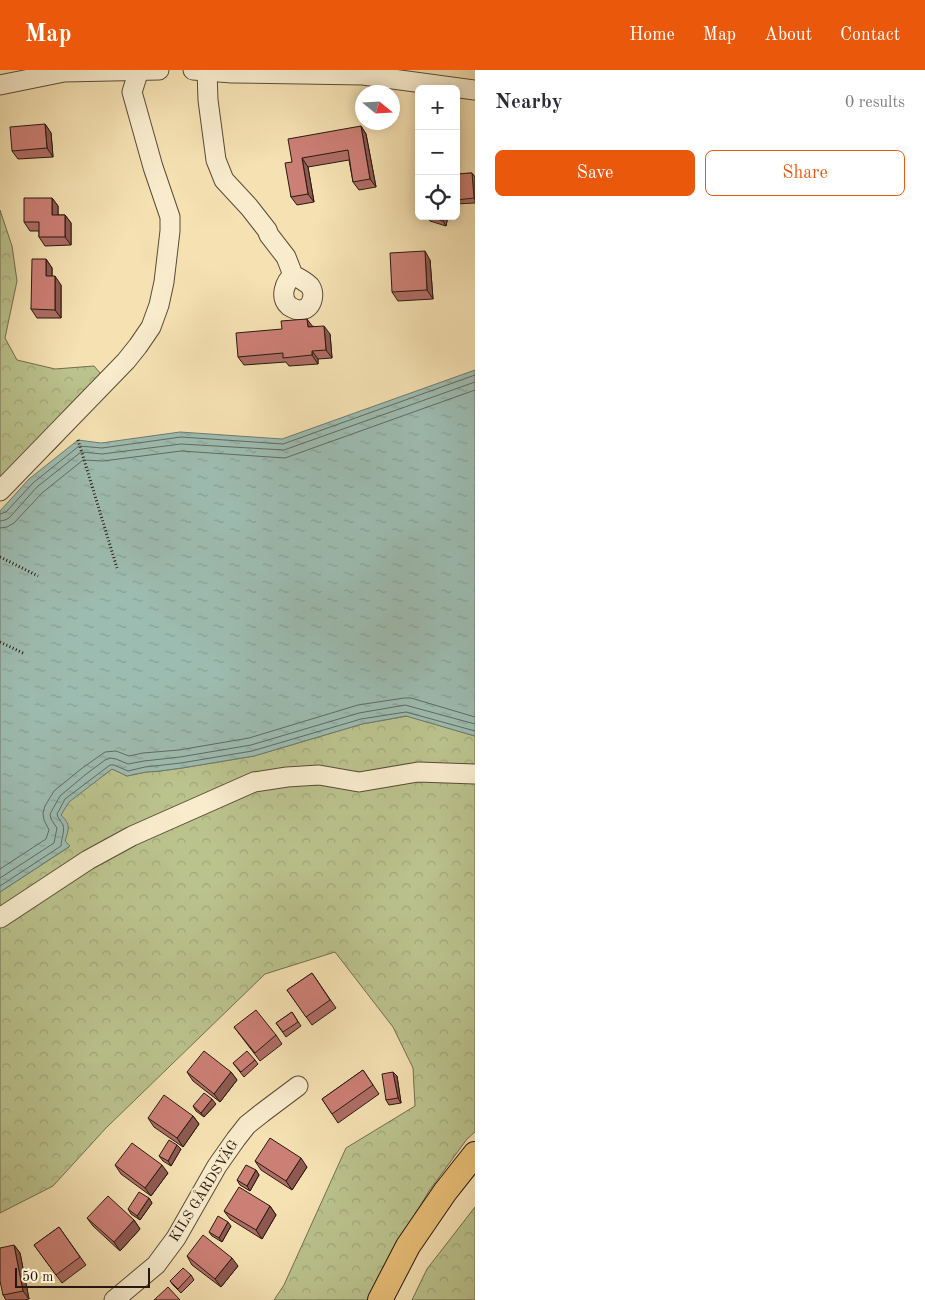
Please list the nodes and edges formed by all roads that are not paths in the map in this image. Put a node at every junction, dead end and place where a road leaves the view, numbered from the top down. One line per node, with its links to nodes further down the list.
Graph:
1 (139, 70): 2 (street); 4 (street); 7 (street)
2 (159, 70)
3 (200, 70): 5 (street); 6 (street)
4 (0, 85)
5 (475, 90)
6 (293, 275)
7 (0, 491)
8 (475, 774): 9 (street)
9 (0, 918)
10 (298, 1086): 12 (street, KILS GÅRDSVÄG)
11 (475, 1154): 13 (main road)
12 (114, 1300)
13 (380, 1300)

